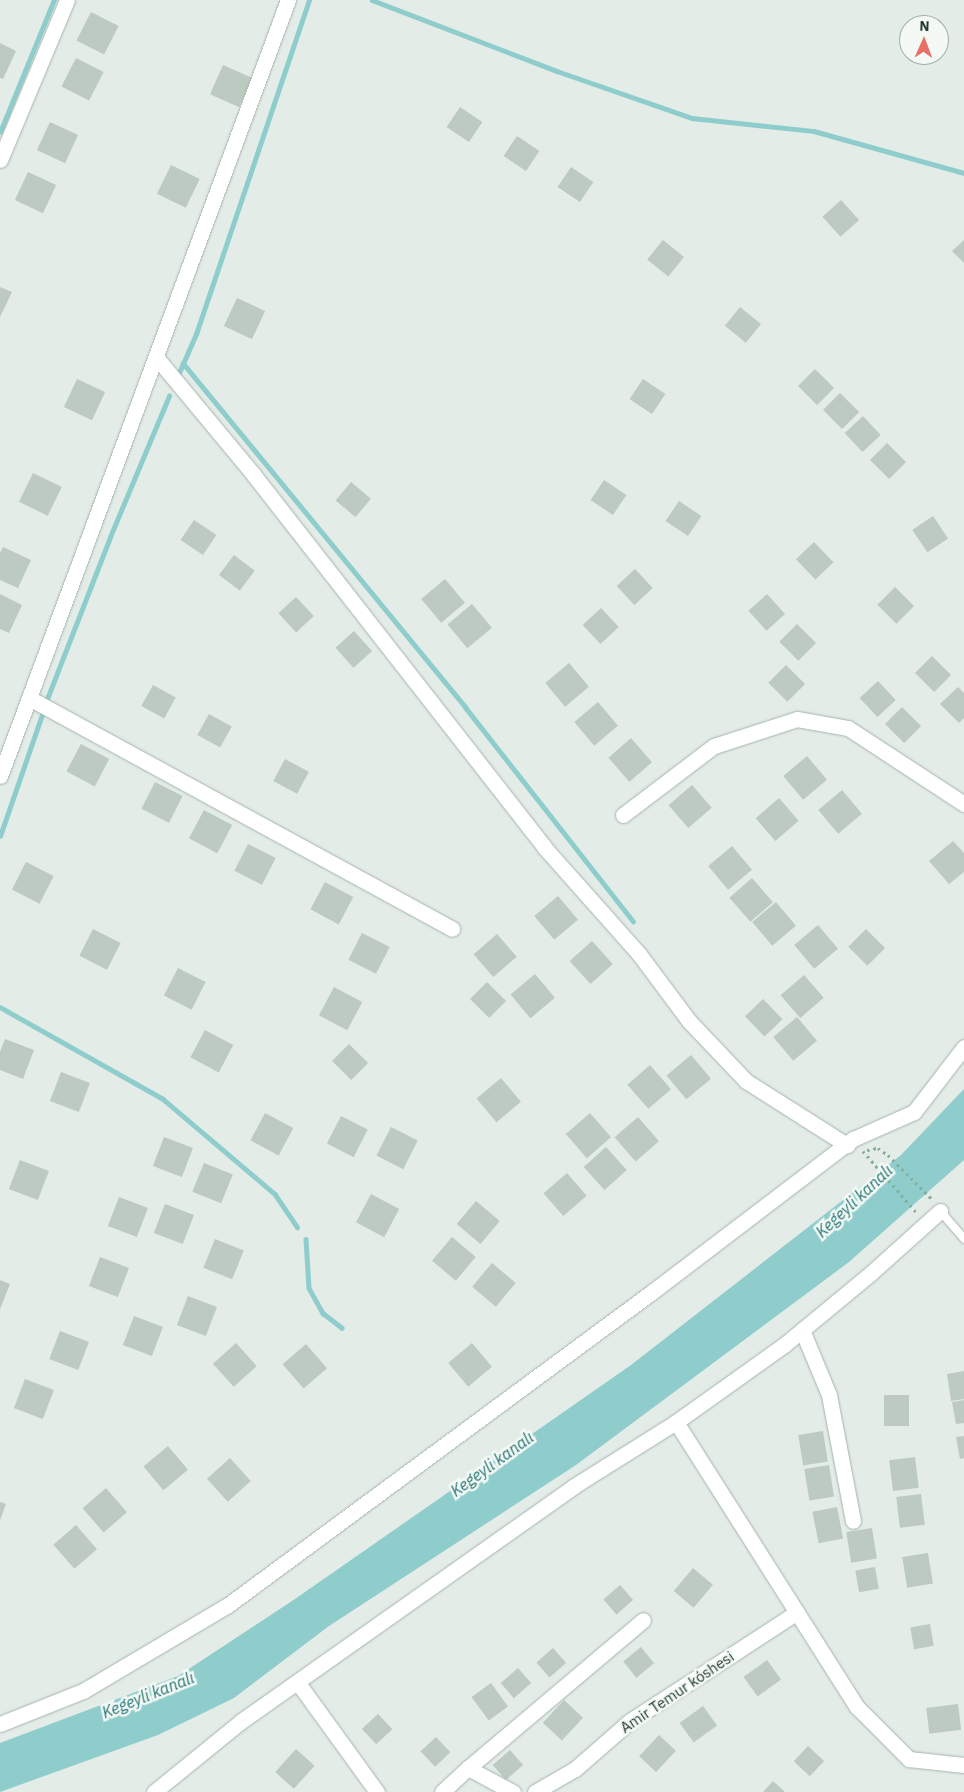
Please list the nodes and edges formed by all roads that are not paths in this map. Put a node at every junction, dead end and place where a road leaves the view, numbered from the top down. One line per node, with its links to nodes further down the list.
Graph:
1 (67, 0): 3 (street)
2 (288, 0): 4 (street)
3 (0, 160)
4 (156, 357): 5 (street); 11 (street)
5 (29, 698): 6 (street); 9 (street)
6 (0, 776)
7 (964, 804): 8 (street)
8 (623, 815)
9 (452, 929)
10 (964, 1047): 11 (street)
11 (854, 1145): 20 (street)
12 (937, 1207): 13 (lane); 14 (street)
13 (964, 1239)
14 (802, 1330): 15 (street); 16 (street)
15 (676, 1422): 17 (street); 19 (street)
16 (853, 1521)
17 (797, 1612): 21 (street); 27 (street, Amir Temur kóshesi)
18 (643, 1620): 22 (street)
19 (298, 1683): 23 (street); 24 (street)
20 (0, 1724)
21 (964, 1765)
22 (468, 1768): 25 (street); 26 (street)
23 (154, 1792)
24 (377, 1792)
25 (442, 1792)
26 (513, 1792)
27 (535, 1792)

